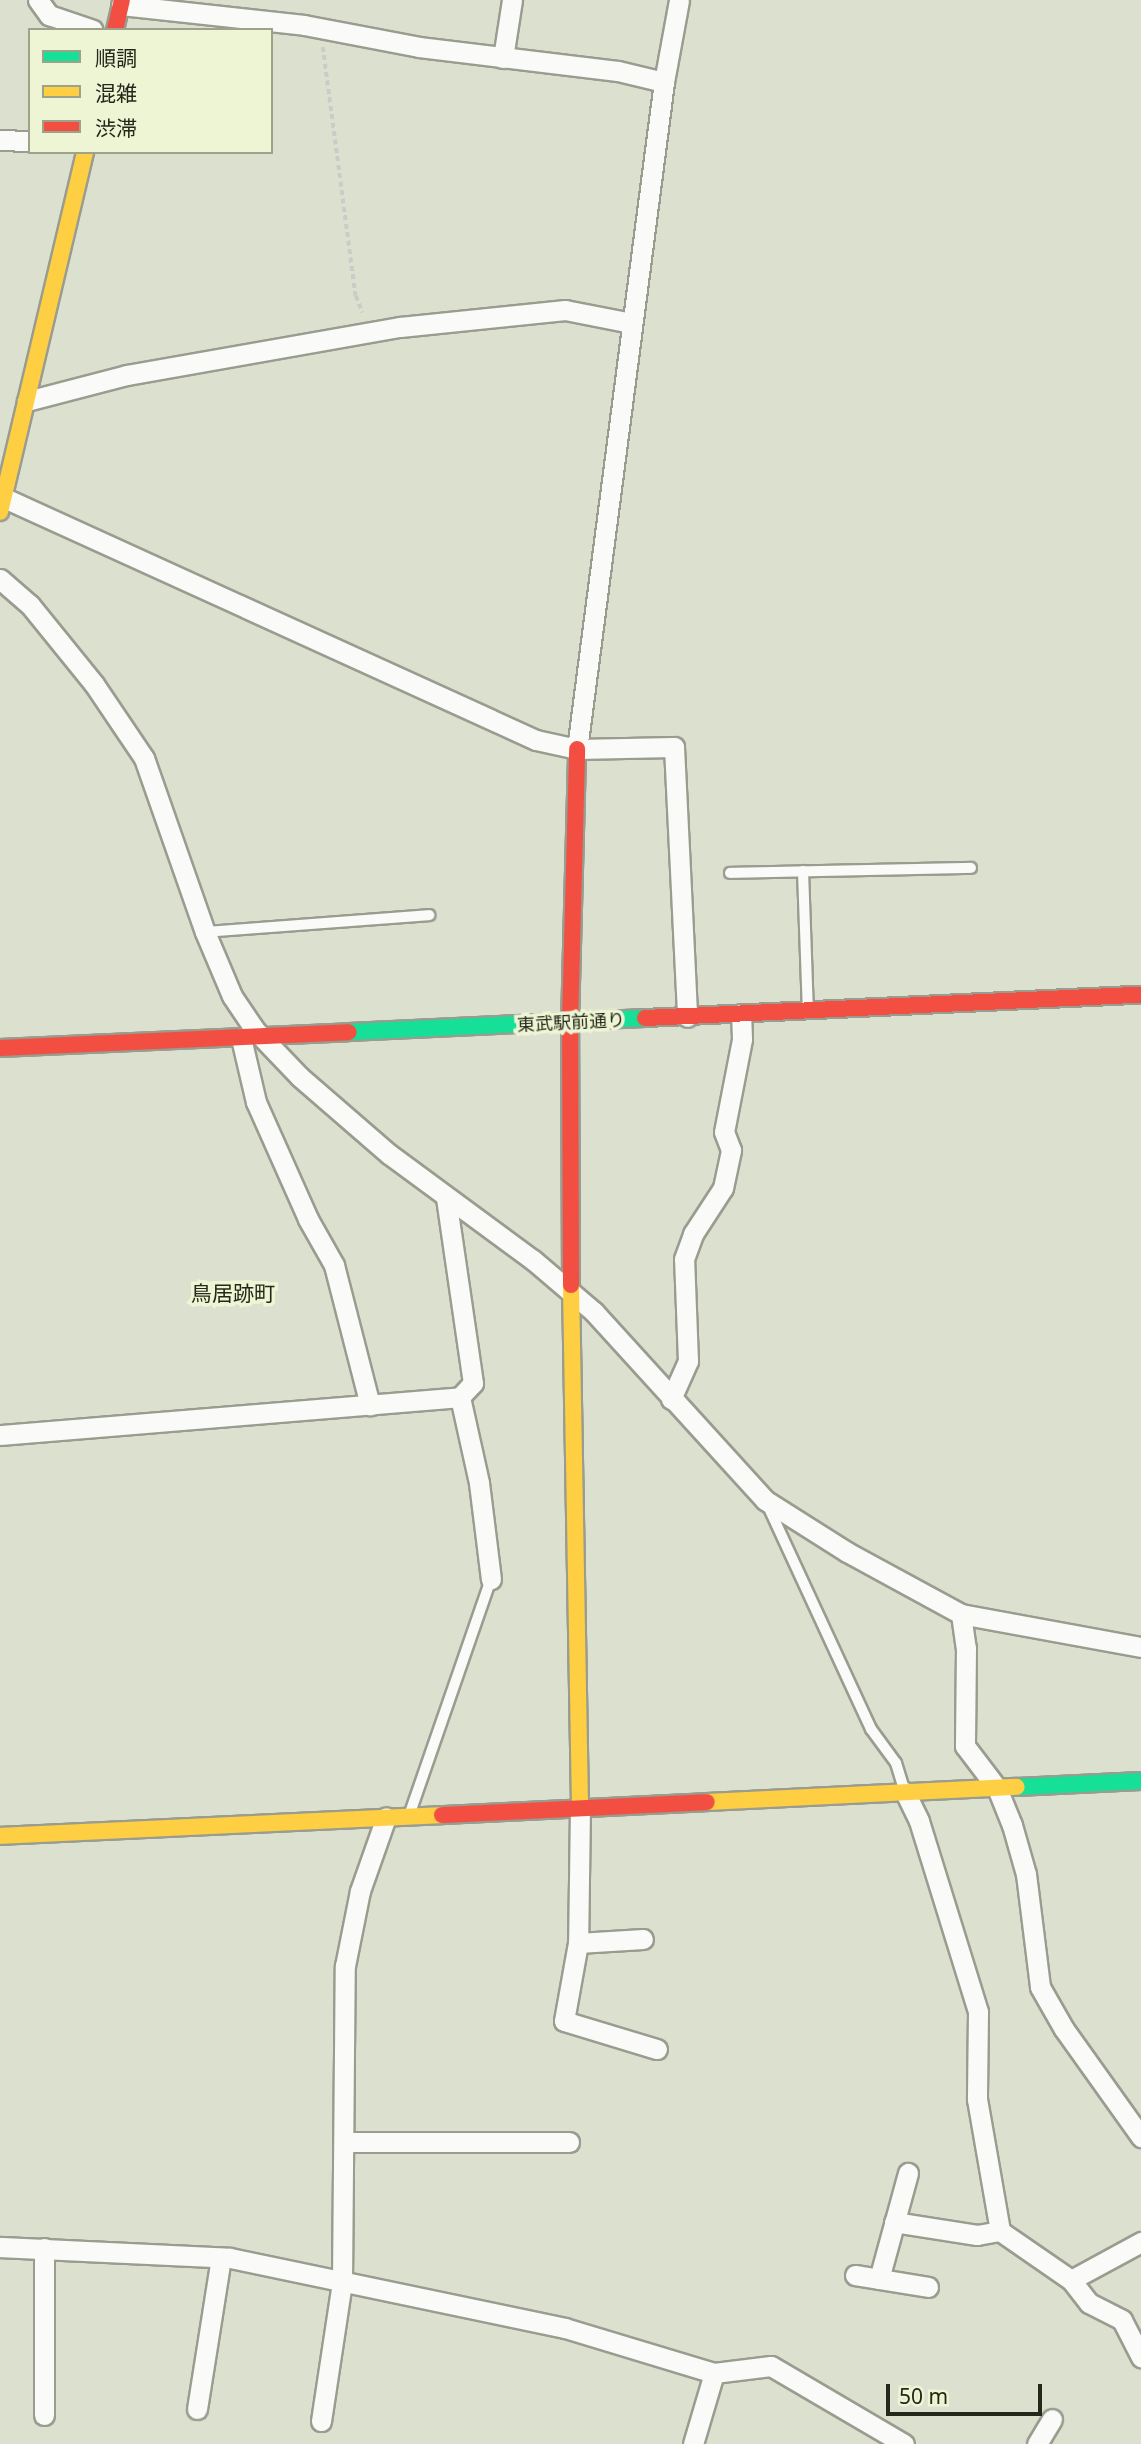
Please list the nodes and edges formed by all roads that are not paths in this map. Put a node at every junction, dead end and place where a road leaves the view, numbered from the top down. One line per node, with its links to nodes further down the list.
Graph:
1 (38, 0): 5 (street)
2 (512, 0): 7 (street)
3 (679, 0): 8 (street)
4 (121, 3): 6 (street); 7 (street)
5 (87, 28)
6 (115, 28)
7 (503, 58): 8 (street)
8 (664, 82): 12 (street)
9 (0, 140): 10 (street)
10 (28, 141)
11 (85, 154): 13 (street)
12 (631, 324): 13 (street); 16 (street)
13 (27, 401): 14 (street)
14 (1, 502): 16 (street)
15 (0, 579): 21 (street)
16 (576, 748): 25 (street); 26 (street)
17 (971, 868): 18 (lane)
18 (803, 872): 19 (lane); 23 (lane)
19 (730, 873)
20 (429, 915): 21 (lane)
21 (205, 932): 27 (street)
22 (1141, 995): 23 (street, 東武駅前通り)
23 (808, 1011): 24 (street, 東武駅前通り)
24 (741, 1014): 25 (street, 東武駅前通り); 33 (street)
25 (687, 1017): 26 (street, 東武駅前通り)
26 (570, 1023): 27 (street, 東武駅前通り); 31 (street)
27 (265, 1037): 28 (street, 東武駅前通り); 30 (street)
28 (241, 1038): 29 (street, 東武駅前通り); 34 (street)
29 (0, 1048)
30 (446, 1198): 31 (street); 32 (street)
31 (571, 1293): 33 (street); 43 (street)
32 (460, 1397): 34 (street); 37 (street)
33 (671, 1399): 36 (street)
34 (370, 1405): 35 (street)
35 (0, 1435)
36 (765, 1500): 38 (street); 42 (lane)
37 (491, 1579): 44 (lane)
38 (961, 1614): 39 (street); 41 (street)
39 (1141, 1647)
40 (1141, 1781): 41 (street)
41 (997, 1788): 42 (street); 50 (street)
42 (905, 1793): 43 (street); 55 (street)
43 (580, 1808): 44 (street); 48 (street)
44 (409, 1816): 45 (street)
45 (386, 1817): 46 (street); 51 (street)
46 (0, 1836)
47 (643, 1939): 48 (street)
48 (578, 1943): 49 (street)
49 (657, 2049)
50 (1141, 2137)
51 (344, 2142): 52 (street); 63 (street)
52 (569, 2142)
53 (908, 2173): 54 (street)
54 (894, 2222): 55 (street); 61 (street)
55 (1000, 2231): 62 (street)
56 (1141, 2242): 62 (street)
57 (0, 2247): 58 (street)
58 (44, 2249): 59 (street); 68 (street)
59 (220, 2258): 63 (street); 67 (street)
60 (855, 2275): 61 (street)
61 (879, 2279): 64 (street)
62 (1071, 2280): 65 (street)
63 (342, 2281): 66 (street); 70 (street)
64 (928, 2287)
65 (1141, 2357)
66 (714, 2373): 71 (street); 72 (street)
67 (197, 2409)
68 (44, 2415)
69 (1052, 2418): 74 (street)
70 (321, 2421)
71 (875, 2436): 73 (street)
72 (692, 2444)
73 (904, 2444)
74 (1037, 2444)

